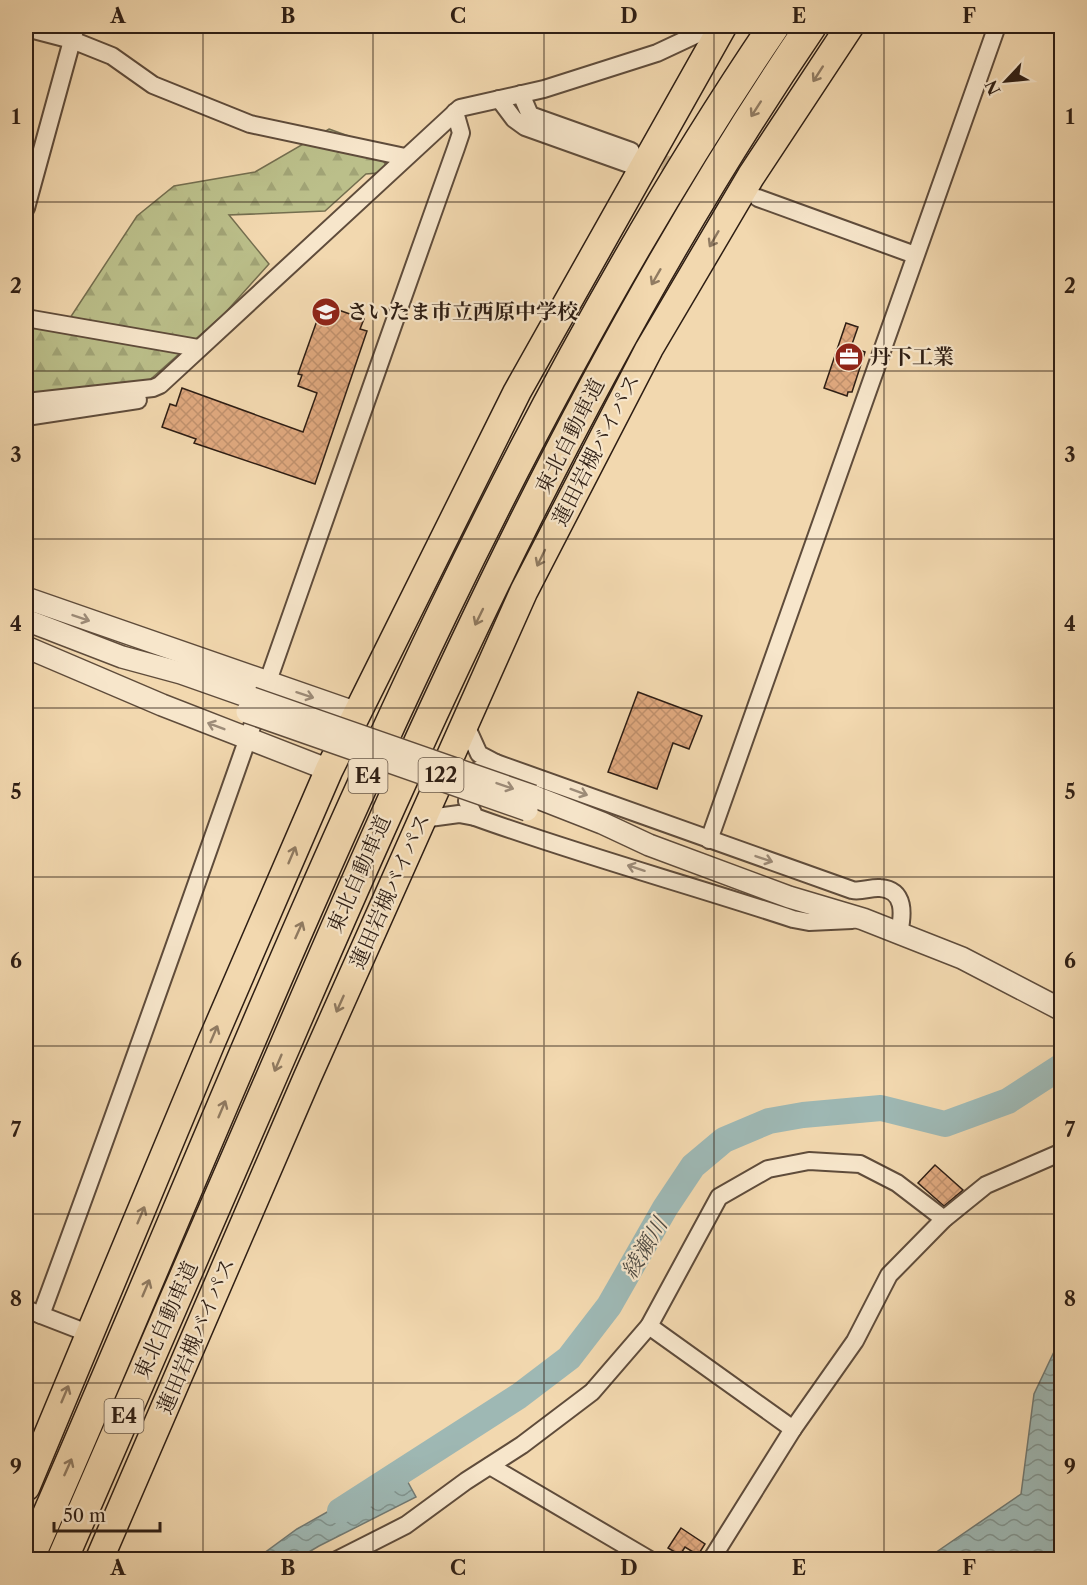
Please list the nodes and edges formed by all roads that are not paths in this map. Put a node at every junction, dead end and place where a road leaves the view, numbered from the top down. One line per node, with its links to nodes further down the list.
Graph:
1 (722, 26): 8 (street); 12 (highway)
2 (774, 26): 44 (highway, 東北自動車道 / E4, one-way to 2)
3 (812, 26): 45 (highway, 東北自動車道 / E4, one-way to 45)
4 (850, 26): 26 (highway, 蓮田岩槻バイパス / 122, one-way to 26)
5 (997, 26): 15 (street)
6 (26, 28): 7 (street)
7 (74, 33): 11 (street); 14 (street)
8 (521, 94): 9 (street); 12 (street)
9 (499, 99): 10 (street); 12 (street)
10 (454, 112): 11 (street); 24 (street)
11 (405, 158): 17 (street)
12 (635, 160): 25 (highway)
13 (758, 198): 15 (street)
14 (26, 208)
15 (915, 255): 32 (street)
16 (26, 318): 17 (street)
17 (198, 348): 18 (street)
18 (153, 388): 19 (street); 20 (street)
19 (26, 402)
20 (26, 417)
21 (26, 598): 24 (street, one-way to 24)
22 (26, 620): 33 (street, bridge)
23 (26, 647): 27 (street, one-way to 23)
24 (266, 683): 25 (street, one-way to 25); 27 (street)
25 (357, 713): 29 (highway)
26 (465, 723): 28 (street); 31 (highway, 蓮田岩槻バイパス / 122)
27 (246, 738): 29 (street); 38 (street)
28 (496, 763): 30 (street); 32 (street, one-way to 32)
29 (329, 770): 40 (highway, one-way to 29)
30 (475, 817): 31 (street); 33 (street, one-way to 30)
31 (422, 819): 46 (highway, 蓮田岩槻バイパス / 122, one-way to 46)
32 (709, 840): 34 (street, one-way to 34)
33 (863, 920): 34 (street)
34 (899, 933): 35 (street)
35 (1061, 1010)
36 (1062, 1152): 37 (street)
37 (944, 1219): 39 (street); 41 (street)
38 (33, 1312): 40 (street)
39 (649, 1326): 41 (street); 42 (street)
40 (90, 1334): 43 (highway, one-way to 40)
41 (793, 1429): 49 (street)
42 (490, 1466): 47 (street); 48 (street)
43 (26, 1487)
44 (28, 1560)
45 (62, 1560)
46 (99, 1560)
47 (337, 1560)
48 (650, 1560)
49 (711, 1560)

